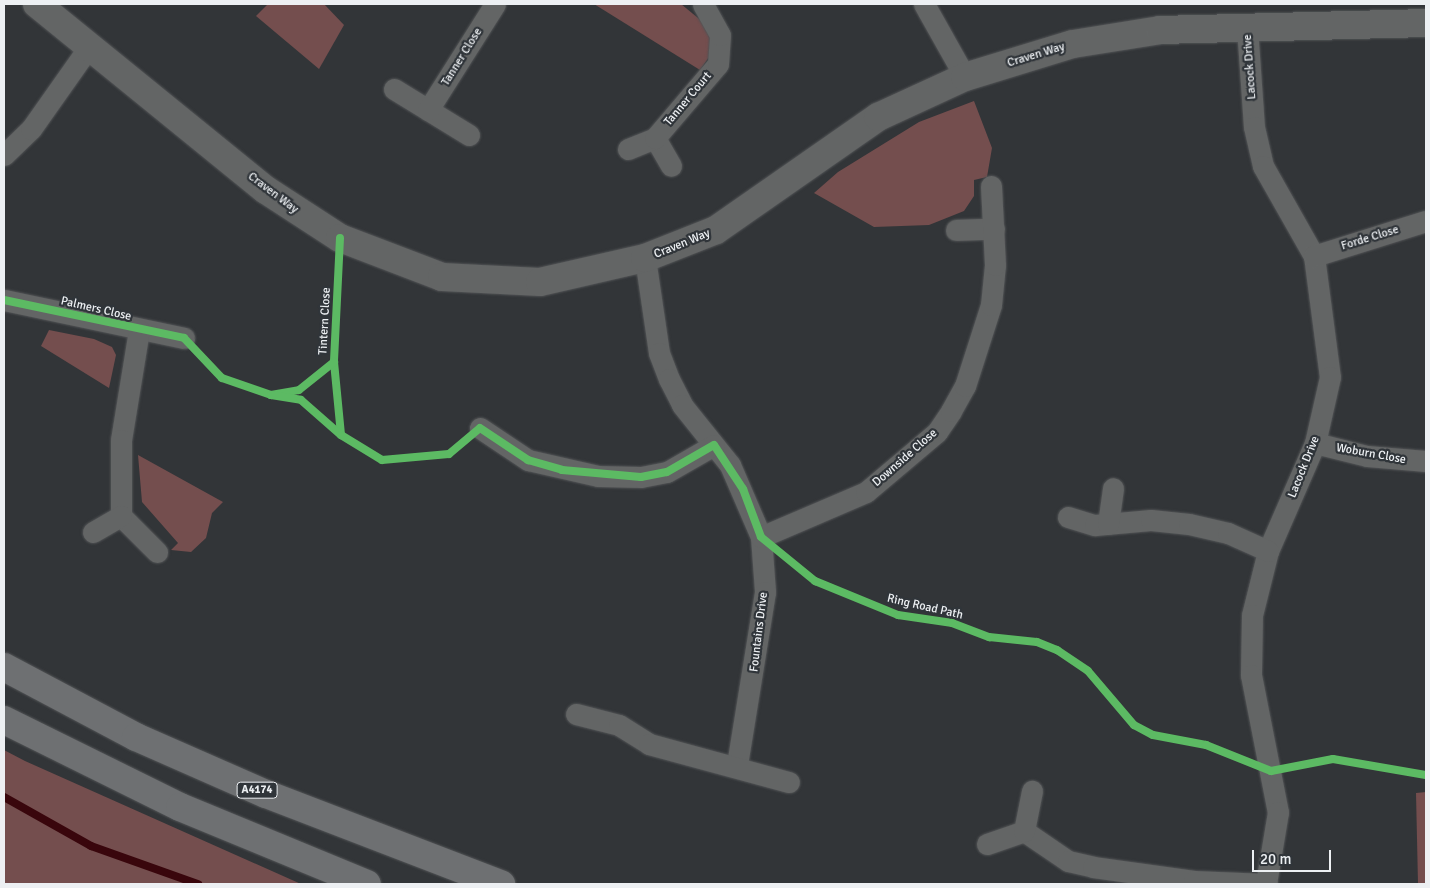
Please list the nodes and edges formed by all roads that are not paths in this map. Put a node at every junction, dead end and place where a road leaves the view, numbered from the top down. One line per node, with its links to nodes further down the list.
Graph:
1 (37, 4): 7 (street, Craven Way)
2 (495, 4): 10 (street, Tanner Close)
3 (703, 4): 12 (street, Tanner Court)
4 (924, 4): 8 (street)
5 (1426, 23): 6 (street, Craven Way)
6 (1247, 27): 8 (street, Craven Way); 20 (street, Lacock Drive)
7 (92, 44): 14 (street); 21 (street, Craven Way)
8 (965, 77): 21 (street, Craven Way)
9 (394, 89): 10 (street)
10 (428, 110): 11 (street)
11 (469, 135)
12 (655, 138): 13 (street, Tanner Court); 15 (street, Tanner Court)
13 (628, 149)
14 (4, 155)
15 (671, 166)
16 (991, 186): 18 (street, Downside Close)
17 (1426, 220): 20 (street, Forde Close)
18 (994, 229): 19 (street); 34 (street, Downside Close)
19 (956, 230)
20 (1314, 256): 26 (street, Lacock Drive)
21 (645, 258): 27 (street, Fountains Drive)
22 (4, 300): 23 (street, Palmers Close)
23 (139, 330): 24 (street, Palmers Close); 30 (street, Palmers Close)
24 (184, 338)
25 (480, 428): 27 (street)
26 (1316, 443): 28 (street, Woburn Close); 35 (street, Lacock Drive)
27 (714, 444): 34 (street, Fountains Drive)
28 (1426, 461)
29 (1113, 488): 32 (street)
30 (121, 516): 33 (street); 36 (street)
31 (1068, 517): 32 (street)
32 (1108, 524): 35 (street)
33 (93, 532)
34 (761, 536): 40 (street, Fountains Drive)
35 (1268, 551): 47 (street, Lacock Drive)
36 (157, 552)
37 (4, 667): 46 (highway, A4174)
38 (576, 714): 40 (street)
39 (4, 720): 45 (highway)
40 (737, 764): 41 (street)
41 (789, 782)
42 (1032, 791): 43 (street)
43 (1024, 831): 44 (street); 47 (street)
44 (987, 844)
45 (368, 884)
46 (501, 884)
47 (1266, 884)

